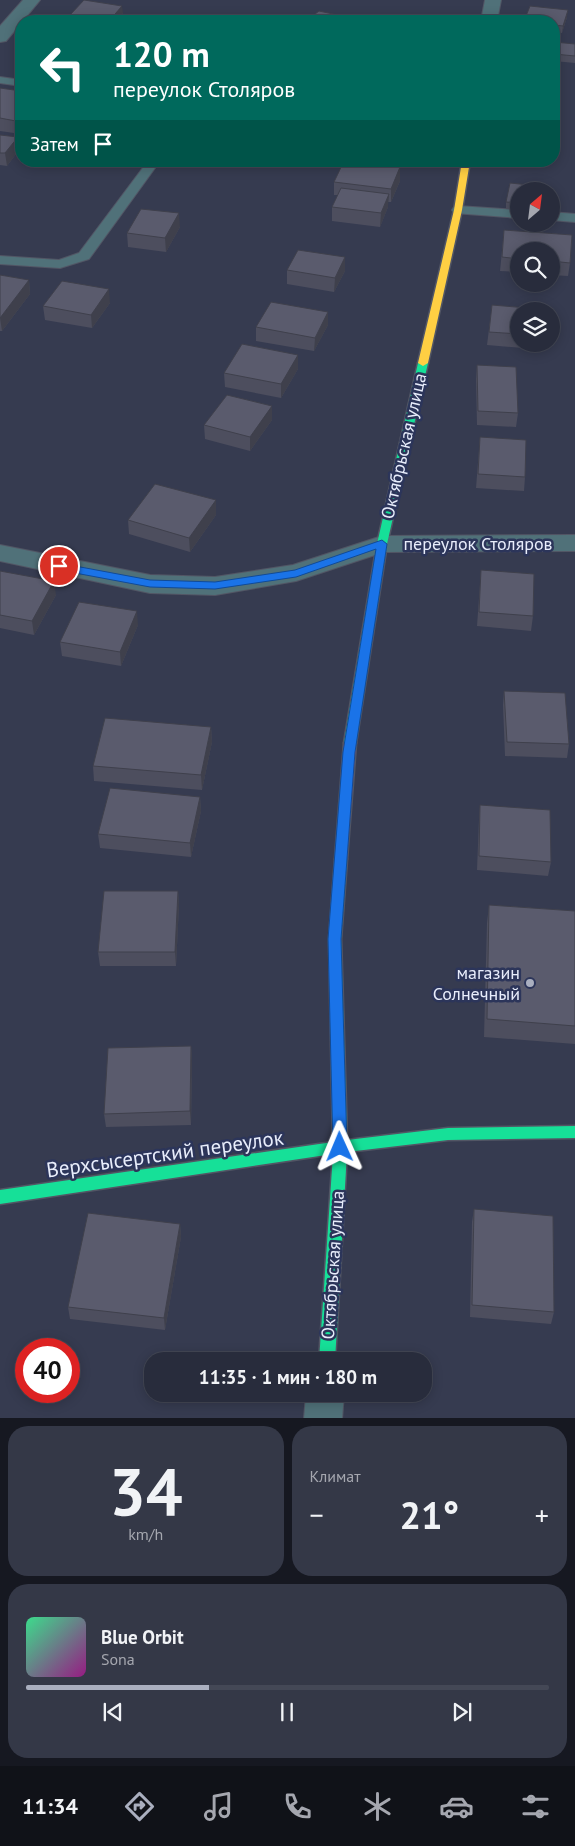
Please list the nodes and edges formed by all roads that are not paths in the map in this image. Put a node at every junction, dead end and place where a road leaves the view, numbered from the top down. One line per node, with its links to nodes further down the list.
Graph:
1 (32, 0): 3 (street)
2 (493, 0): 4 (street)
3 (19, 15)
4 (490, 15)
5 (15, 20): 6 (street)
6 (0, 37)
7 (0, 80): 8 (lane)
8 (15, 82)
9 (150, 167): 15 (lane)
10 (465, 167): 11 (street, Октябрьская улица)
11 (458, 210): 12 (lane); 17 (street, Октябрьская улица)
12 (510, 213)
13 (560, 217): 14 (lane)
14 (575, 218)
15 (0, 260)
16 (575, 543): 17 (street, переулок Столяров)
17 (382, 544): 18 (street, переулок Столяров); 20 (street, Октябрьская улица)
18 (0, 554)
19 (575, 1132): 20 (street, Верхсысертский переулок)
20 (340, 1147): 21 (street, Верхсысертский переулок); 22 (street, Октябрьская улица)
21 (0, 1198)
22 (328, 1352)
23 (325, 1402): 24 (street)
24 (324, 1418)

